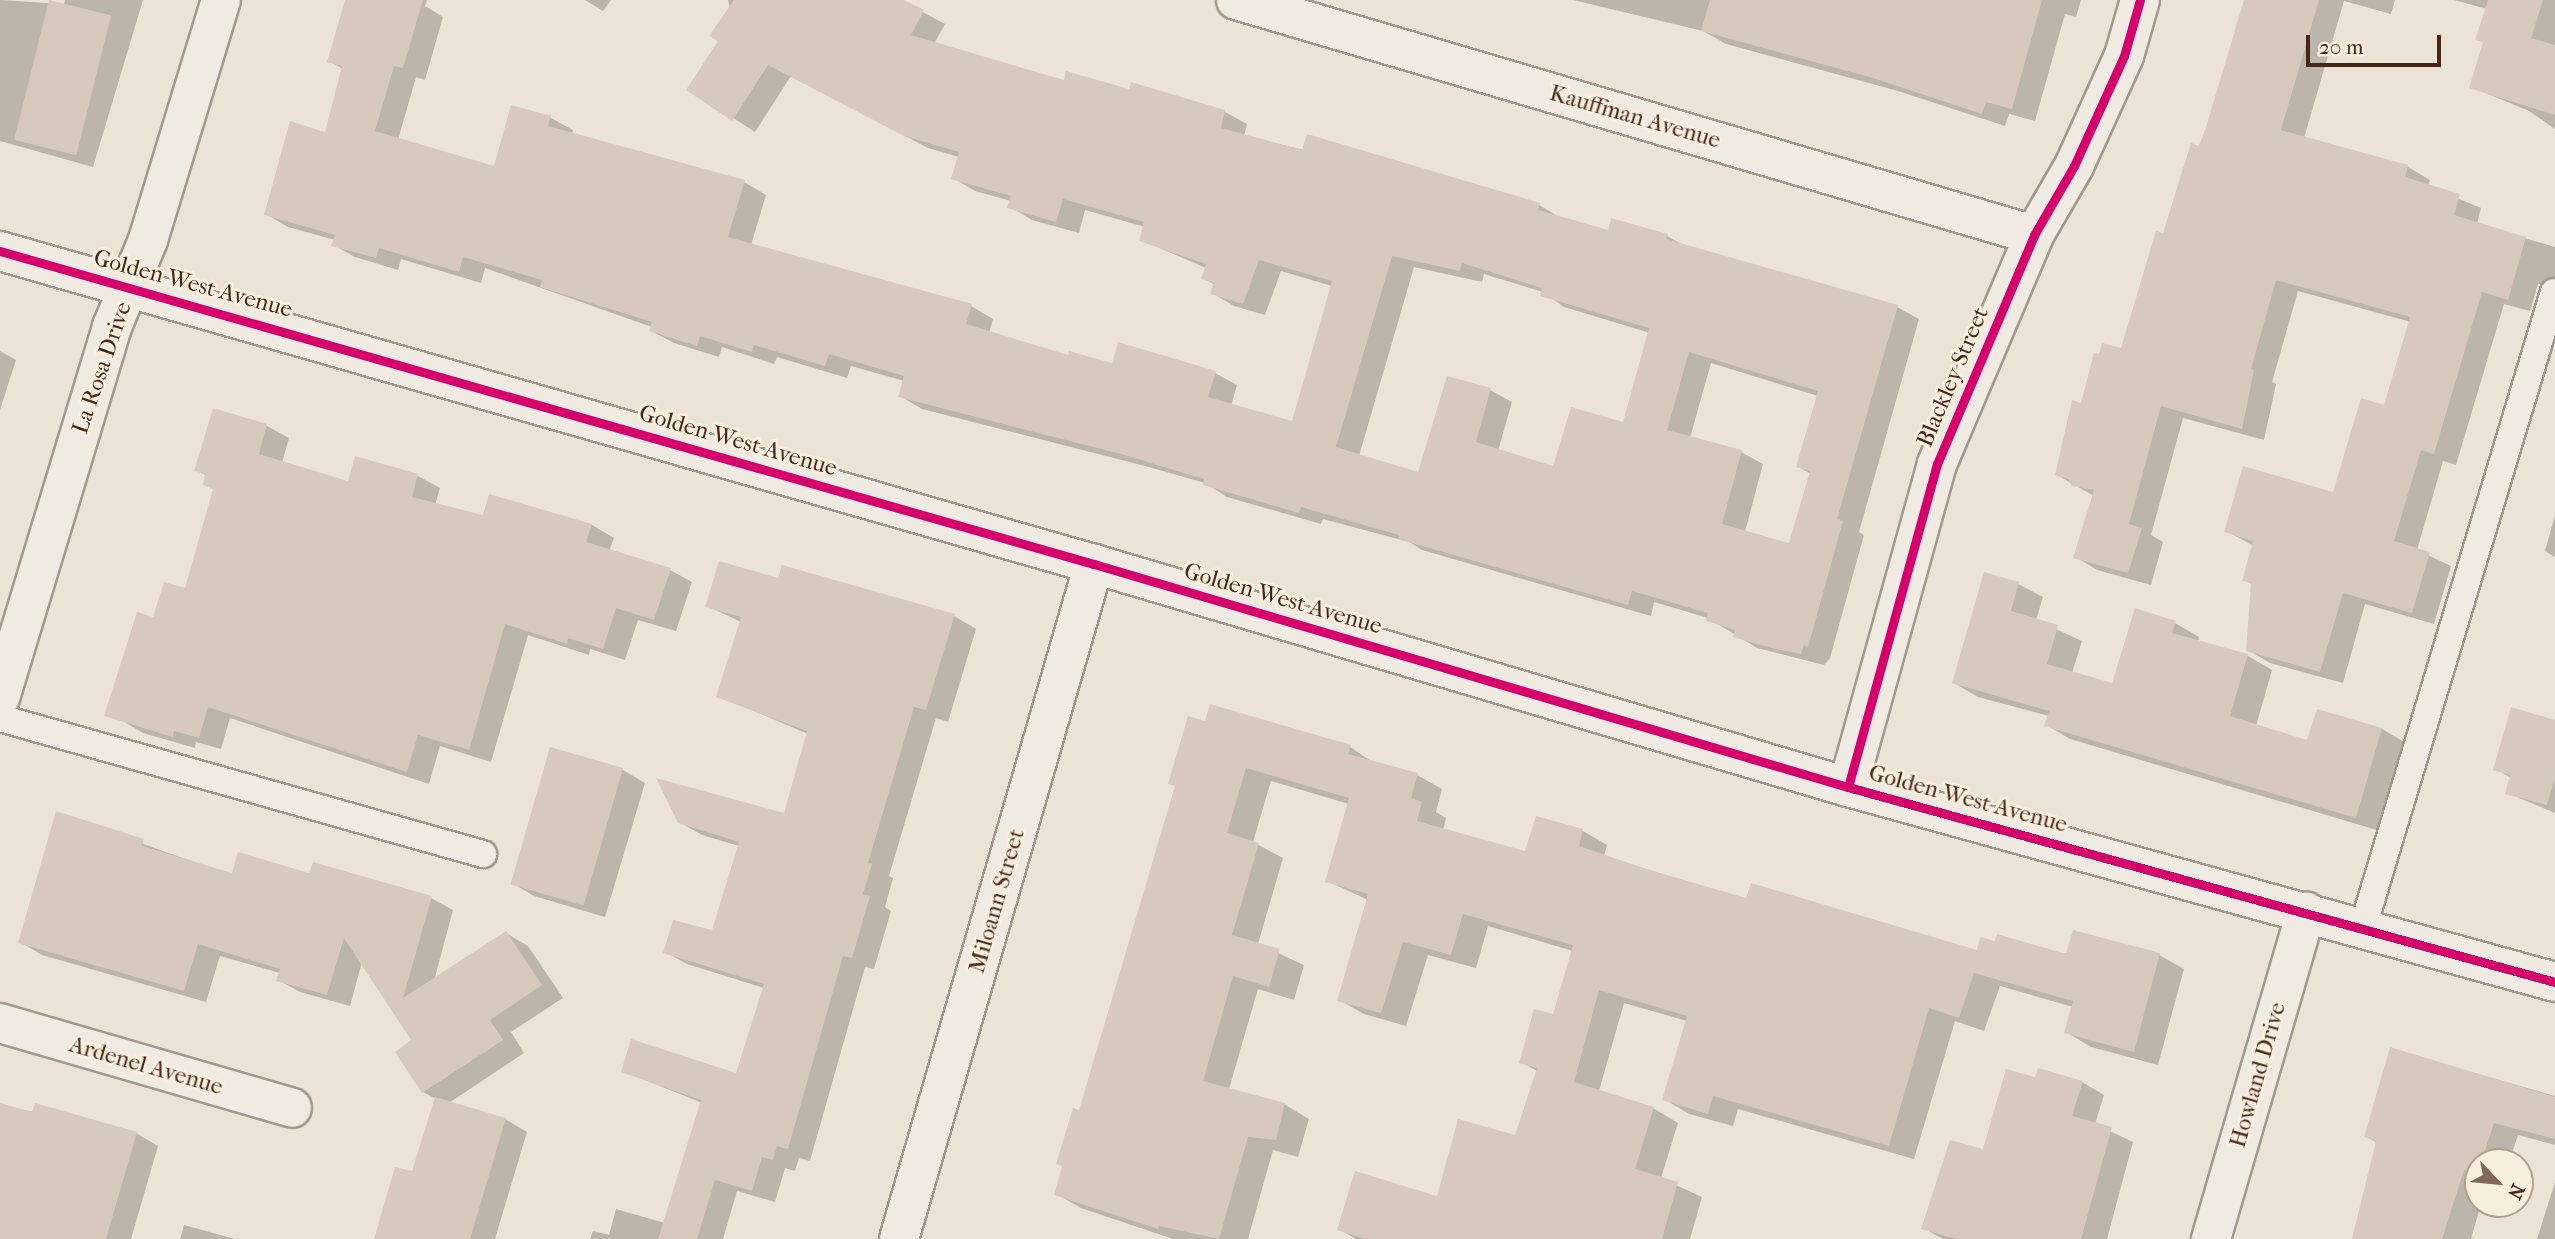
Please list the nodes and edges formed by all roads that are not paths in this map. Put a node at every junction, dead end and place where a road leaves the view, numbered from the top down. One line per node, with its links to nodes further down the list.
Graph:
1 (221, 0): 6 (street, La Rosa Drive)
2 (1236, 0): 4 (street, Kauffman Avenue)
3 (2140, 0): 4 (street, Blackley Street)
4 (2034, 235): 11 (street, Blackley Street)
5 (0, 251): 6 (street, Golden West Avenue)
6 (131, 287): 8 (street, Golden West Avenue); 9 (street, La Rosa Drive)
7 (2554, 292): 14 (lane)
8 (1094, 564): 11 (street, Golden West Avenue); 18 (street, Miloann Street)
9 (0, 698)
10 (0, 718): 12 (lane)
11 (1847, 787): 13 (street, Golden West Avenue)
12 (483, 854)
13 (2306, 911): 14 (street, Golden West Avenue); 19 (street, Howland Drive)
14 (2363, 928): 15 (street, Golden West Avenue)
15 (2555, 982)
16 (0, 1023): 17 (street, Ardenel Avenue)
17 (292, 1108)
18 (899, 1239)
19 (2211, 1239)

